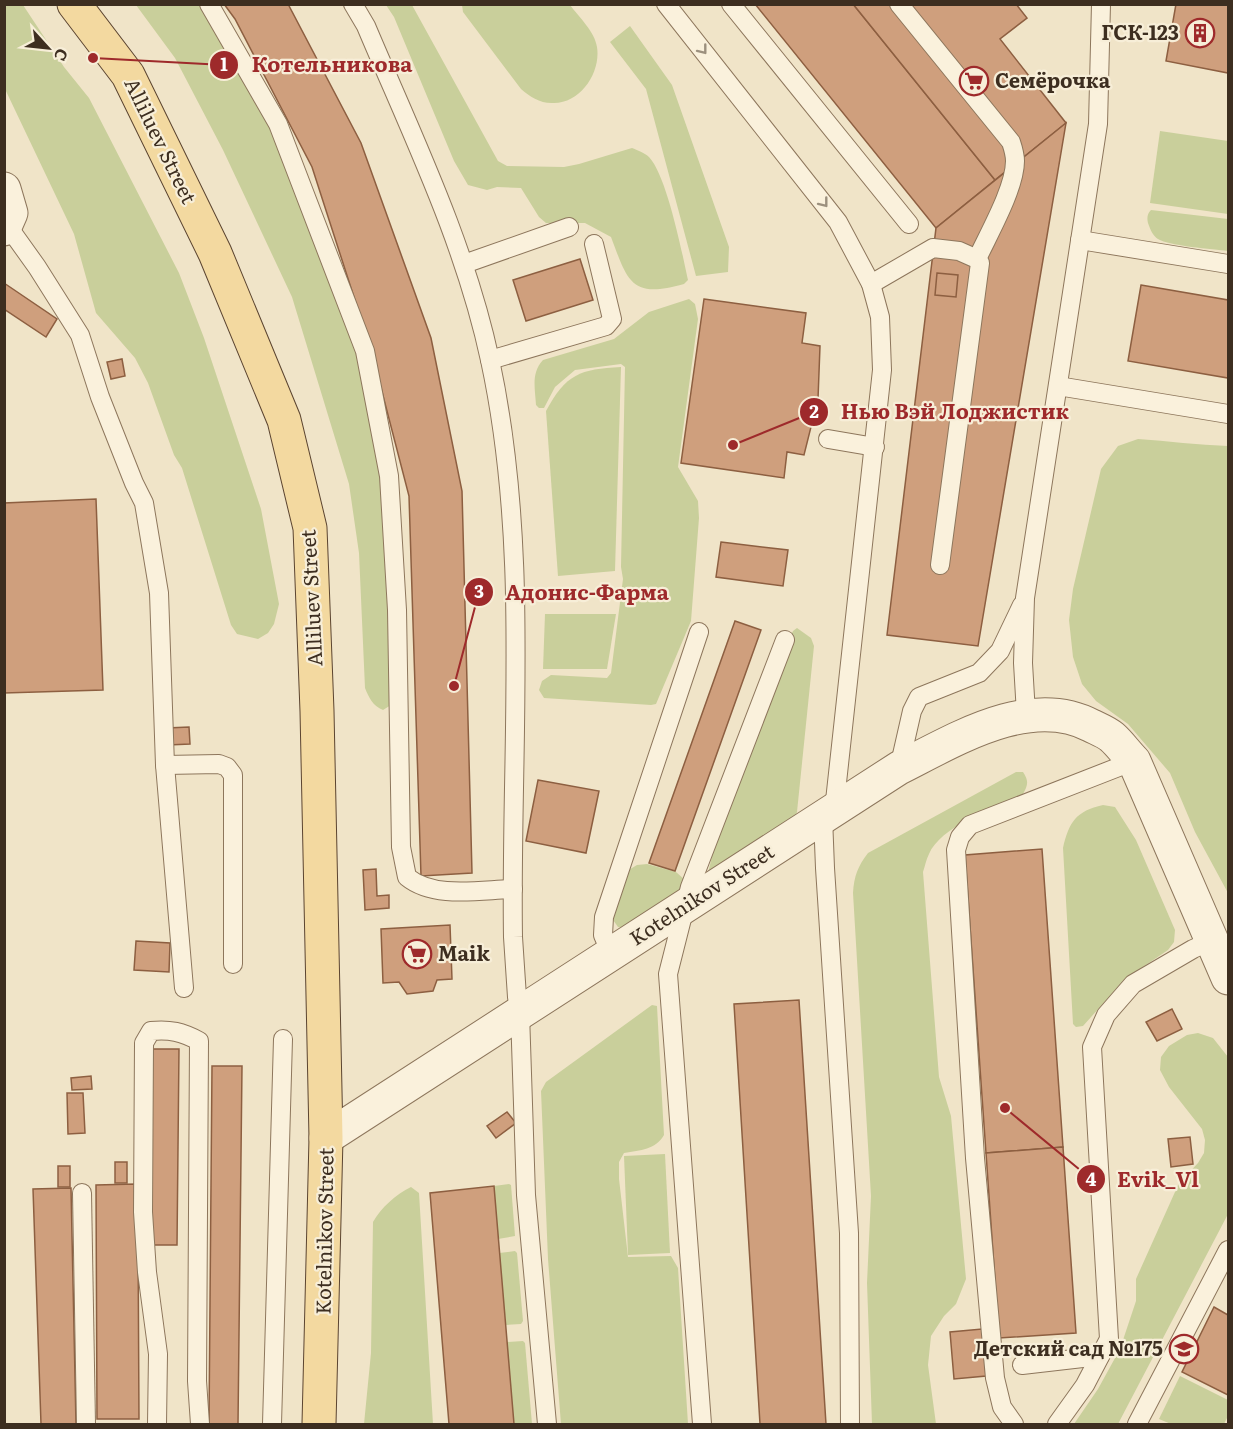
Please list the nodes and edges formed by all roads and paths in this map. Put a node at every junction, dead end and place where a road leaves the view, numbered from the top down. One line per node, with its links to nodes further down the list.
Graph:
1 (74, 4): 41 (main road, Alliluev Street)
2 (209, 4): 32 (lane)
3 (352, 4): 15 (lane)
4 (666, 4): 17 (lane, one-way to 17)
5 (731, 4): 9 (lane)
6 (899, 4): 14 (lane)
7 (1101, 4): 12 (lane)
8 (4, 189): 10 (street)
9 (909, 224)
10 (6, 227): 29 (lane)
11 (569, 227): 15 (lane)
12 (1080, 240): 16 (lane); 19 (lane)
13 (594, 244): 18 (lane)
14 (977, 259): 17 (lane); 23 (lane)
15 (464, 264): 18 (lane)
16 (1228, 264)
17 (871, 284): 22 (lane)
18 (490, 360): 32 (lane)
19 (1058, 386): 20 (lane); 24 (lane)
20 (1228, 414)
21 (828, 439): 22 (lane)
22 (875, 447): 31 (lane)
23 (940, 565)
24 (1025, 598): 27 (lane); 30 (lane)
25 (699, 632): 35 (lane)
26 (785, 640): 33 (lane)
27 (1026, 714): 28 (street, Kotelnikov Street); 30 (street, Kotelnikov Street)
28 (1134, 761): 34 (street, Kotelnikov Street); 54 (lane)
29 (165, 765): 36 (lane); 38 (lane)
30 (899, 768): 31 (street, Kotelnikov Street)
31 (829, 813): 33 (street, Kotelnikov Street); 53 (lane)
32 (513, 889): 39 (lane)
33 (686, 905): 35 (street, Kotelnikov Street); 52 (lane)
34 (1213, 940): 37 (street, Kotelnikov Street); 44 (lane)
35 (611, 954): 39 (street, Kotelnikov Street)
36 (233, 964)
37 (1228, 978)
38 (184, 988)
39 (520, 1012): 41 (street, Kotelnikov Street); 51 (lane)
40 (283, 1039): 49 (lane)
41 (327, 1138): 50 (main road, Kotelnikov Street)
42 (82, 1192): 46 (lane)
43 (1228, 1250): 56 (lane)
44 (1100, 1356): 45 (lane); 55 (lane)
45 (1022, 1365)
46 (86, 1425)
47 (157, 1425): 48 (lane)
48 (200, 1425)
49 (272, 1425)
50 (319, 1425)
51 (547, 1425)
52 (702, 1425)
53 (850, 1425)
54 (1014, 1425)
55 (1057, 1425)
56 (1137, 1425)

